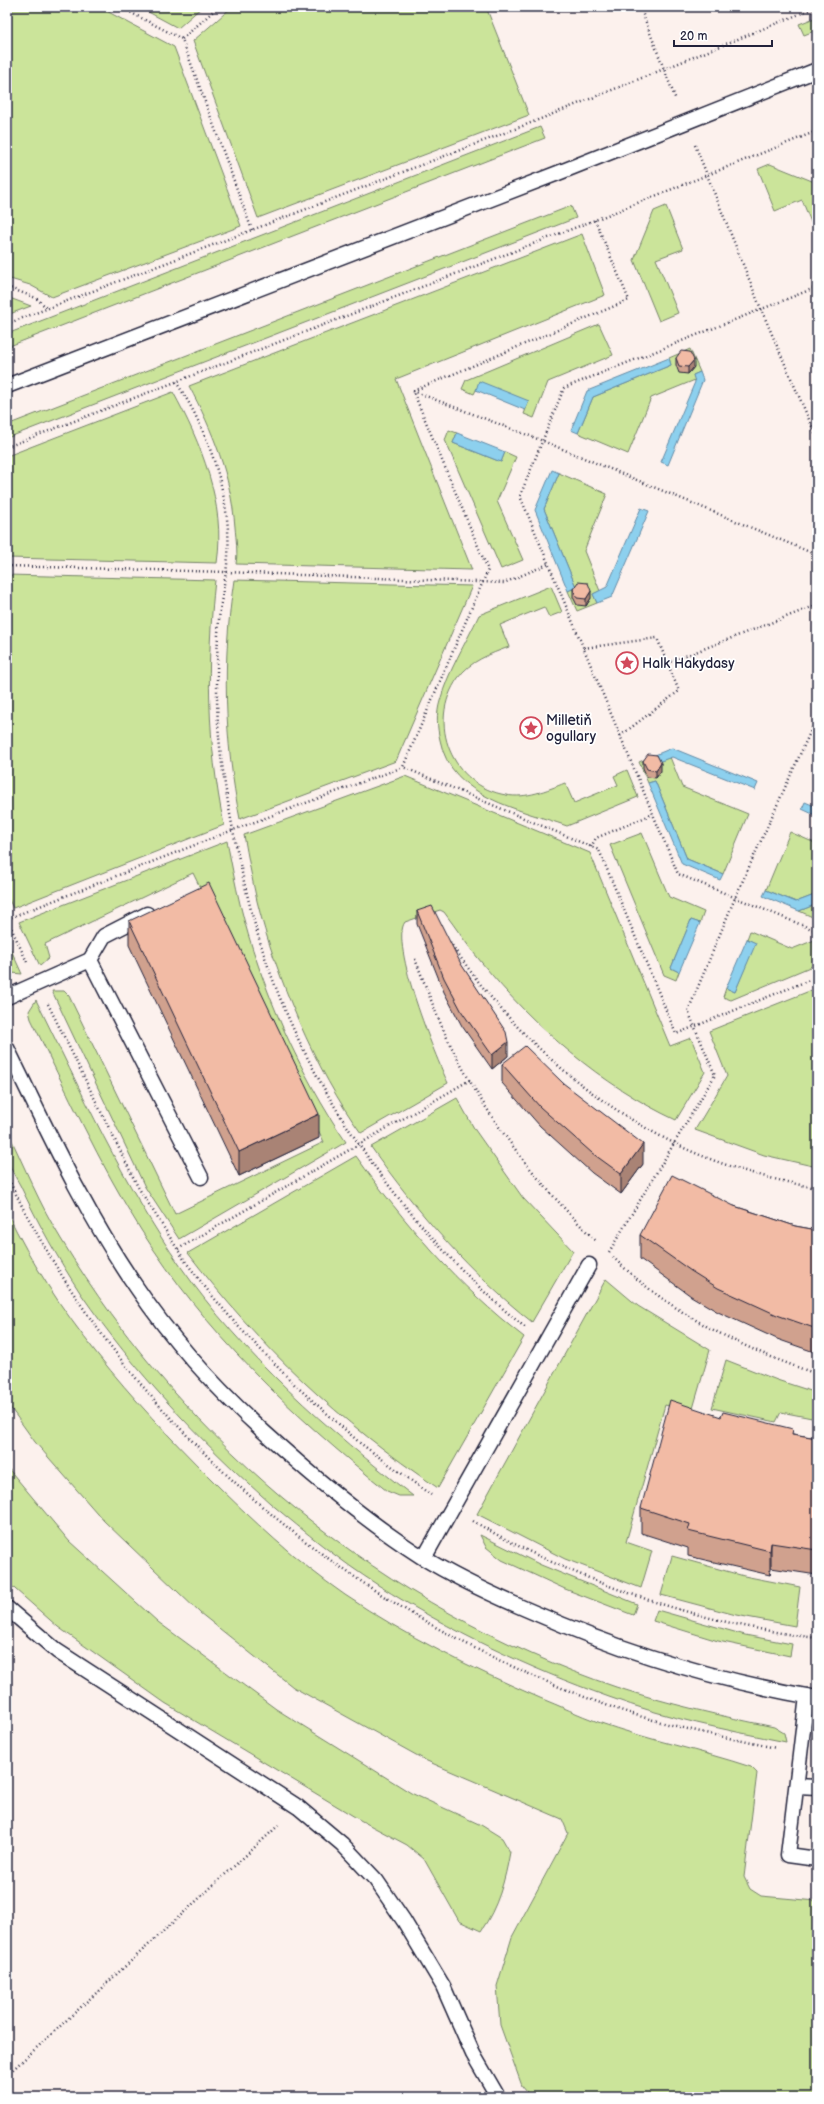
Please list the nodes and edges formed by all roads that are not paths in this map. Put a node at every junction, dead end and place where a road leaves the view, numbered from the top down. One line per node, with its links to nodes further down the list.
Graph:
1 (817, 70): 2 (lane)
2 (7, 386)
3 (161, 907): 4 (lane)
4 (90, 960): 5 (lane); 7 (lane)
5 (7, 996)
6 (7, 1048): 9 (lane)
7 (201, 1177)
8 (589, 1265): 9 (lane)
9 (424, 1558): 11 (lane)
10 (7, 1608): 15 (lane)
11 (812, 1697): 12 (lane)
12 (797, 1786): 13 (lane); 14 (lane)
13 (817, 1787)
14 (817, 1859)
15 (498, 2097)

